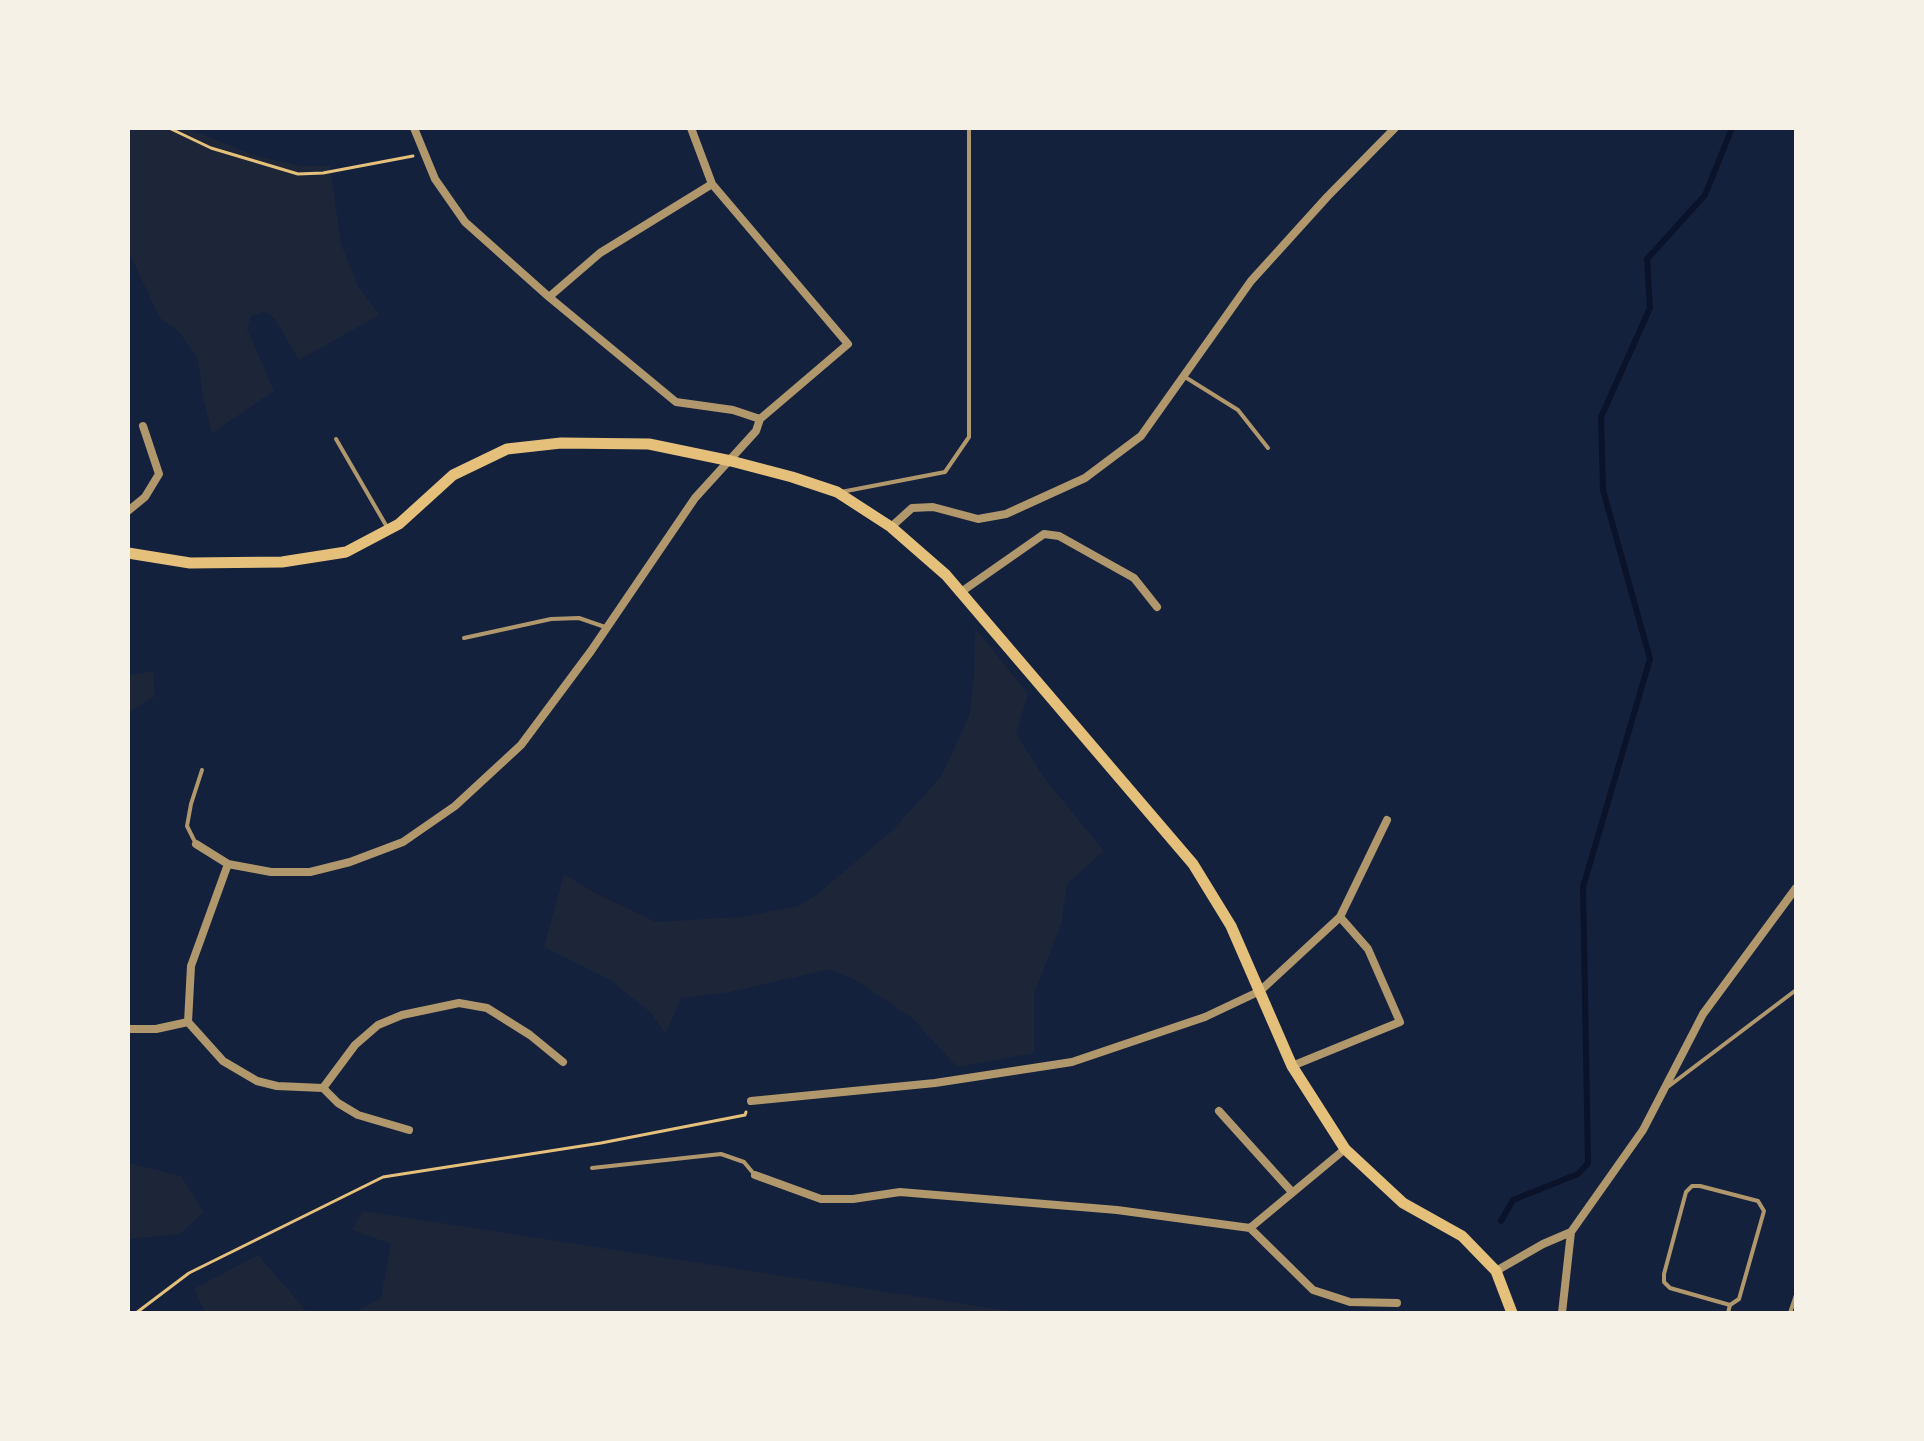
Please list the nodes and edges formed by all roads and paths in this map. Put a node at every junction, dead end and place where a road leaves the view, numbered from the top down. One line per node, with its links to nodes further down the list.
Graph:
1 (169, 128): 6 (path)
2 (414, 128): 6 (street)
3 (691, 128): 7 (street)
4 (969, 128): 15 (lane)
5 (1395, 128): 9 (street)
6 (425, 154): 8 (street)
7 (712, 184): 8 (street); 10 (street)
8 (549, 297): 10 (street)
9 (1182, 375): 13 (lane); 17 (street)
10 (760, 419): 14 (street)
11 (143, 426): 16 (street)
12 (336, 439): 18 (lane)
13 (1268, 448)
14 (731, 461): 15 (main road); 18 (main road); 22 (street)
15 (837, 492): 17 (main road)
16 (128, 511)
17 (891, 527): 20 (main road)
18 (388, 529): 19 (main road)
19 (128, 553)
20 (961, 592): 21 (street); 31 (main road)
21 (1157, 607)
22 (607, 628): 23 (lane); 27 (street)
23 (464, 638)
24 (202, 770): 26 (lane)
25 (1387, 820): 29 (street)
26 (196, 844): 27 (street)
27 (228, 864): 32 (street)
28 (1796, 888): 37 (street)
29 (1340, 917): 31 (street); 35 (street)
30 (1796, 990): 37 (lane)
31 (1260, 991): 35 (main road); 38 (street)
32 (188, 1022): 33 (street); 36 (street)
33 (128, 1029)
34 (563, 1062): 36 (street)
35 (1292, 1066): 41 (main road)
36 (323, 1088): 40 (street)
37 (1664, 1090): 46 (street)
38 (751, 1101): 51 (path)
39 (1219, 1111): 44 (street)
40 (409, 1130)
41 (1345, 1149): 44 (street); 47 (main road)
42 (592, 1168): 43 (lane)
43 (755, 1175): 45 (street)
44 (1292, 1192): 45 (street)
45 (1250, 1228): 49 (street)
46 (1571, 1232): 47 (street); 53 (street)
47 (1496, 1271): 52 (main road)
48 (1796, 1295): 55 (lane)
49 (1397, 1303)
50 (1730, 1305): 50 (lane); 54 (lane)
51 (136, 1313)
52 (1512, 1313)
53 (1562, 1313)
54 (1728, 1313)
55 (1790, 1313)

